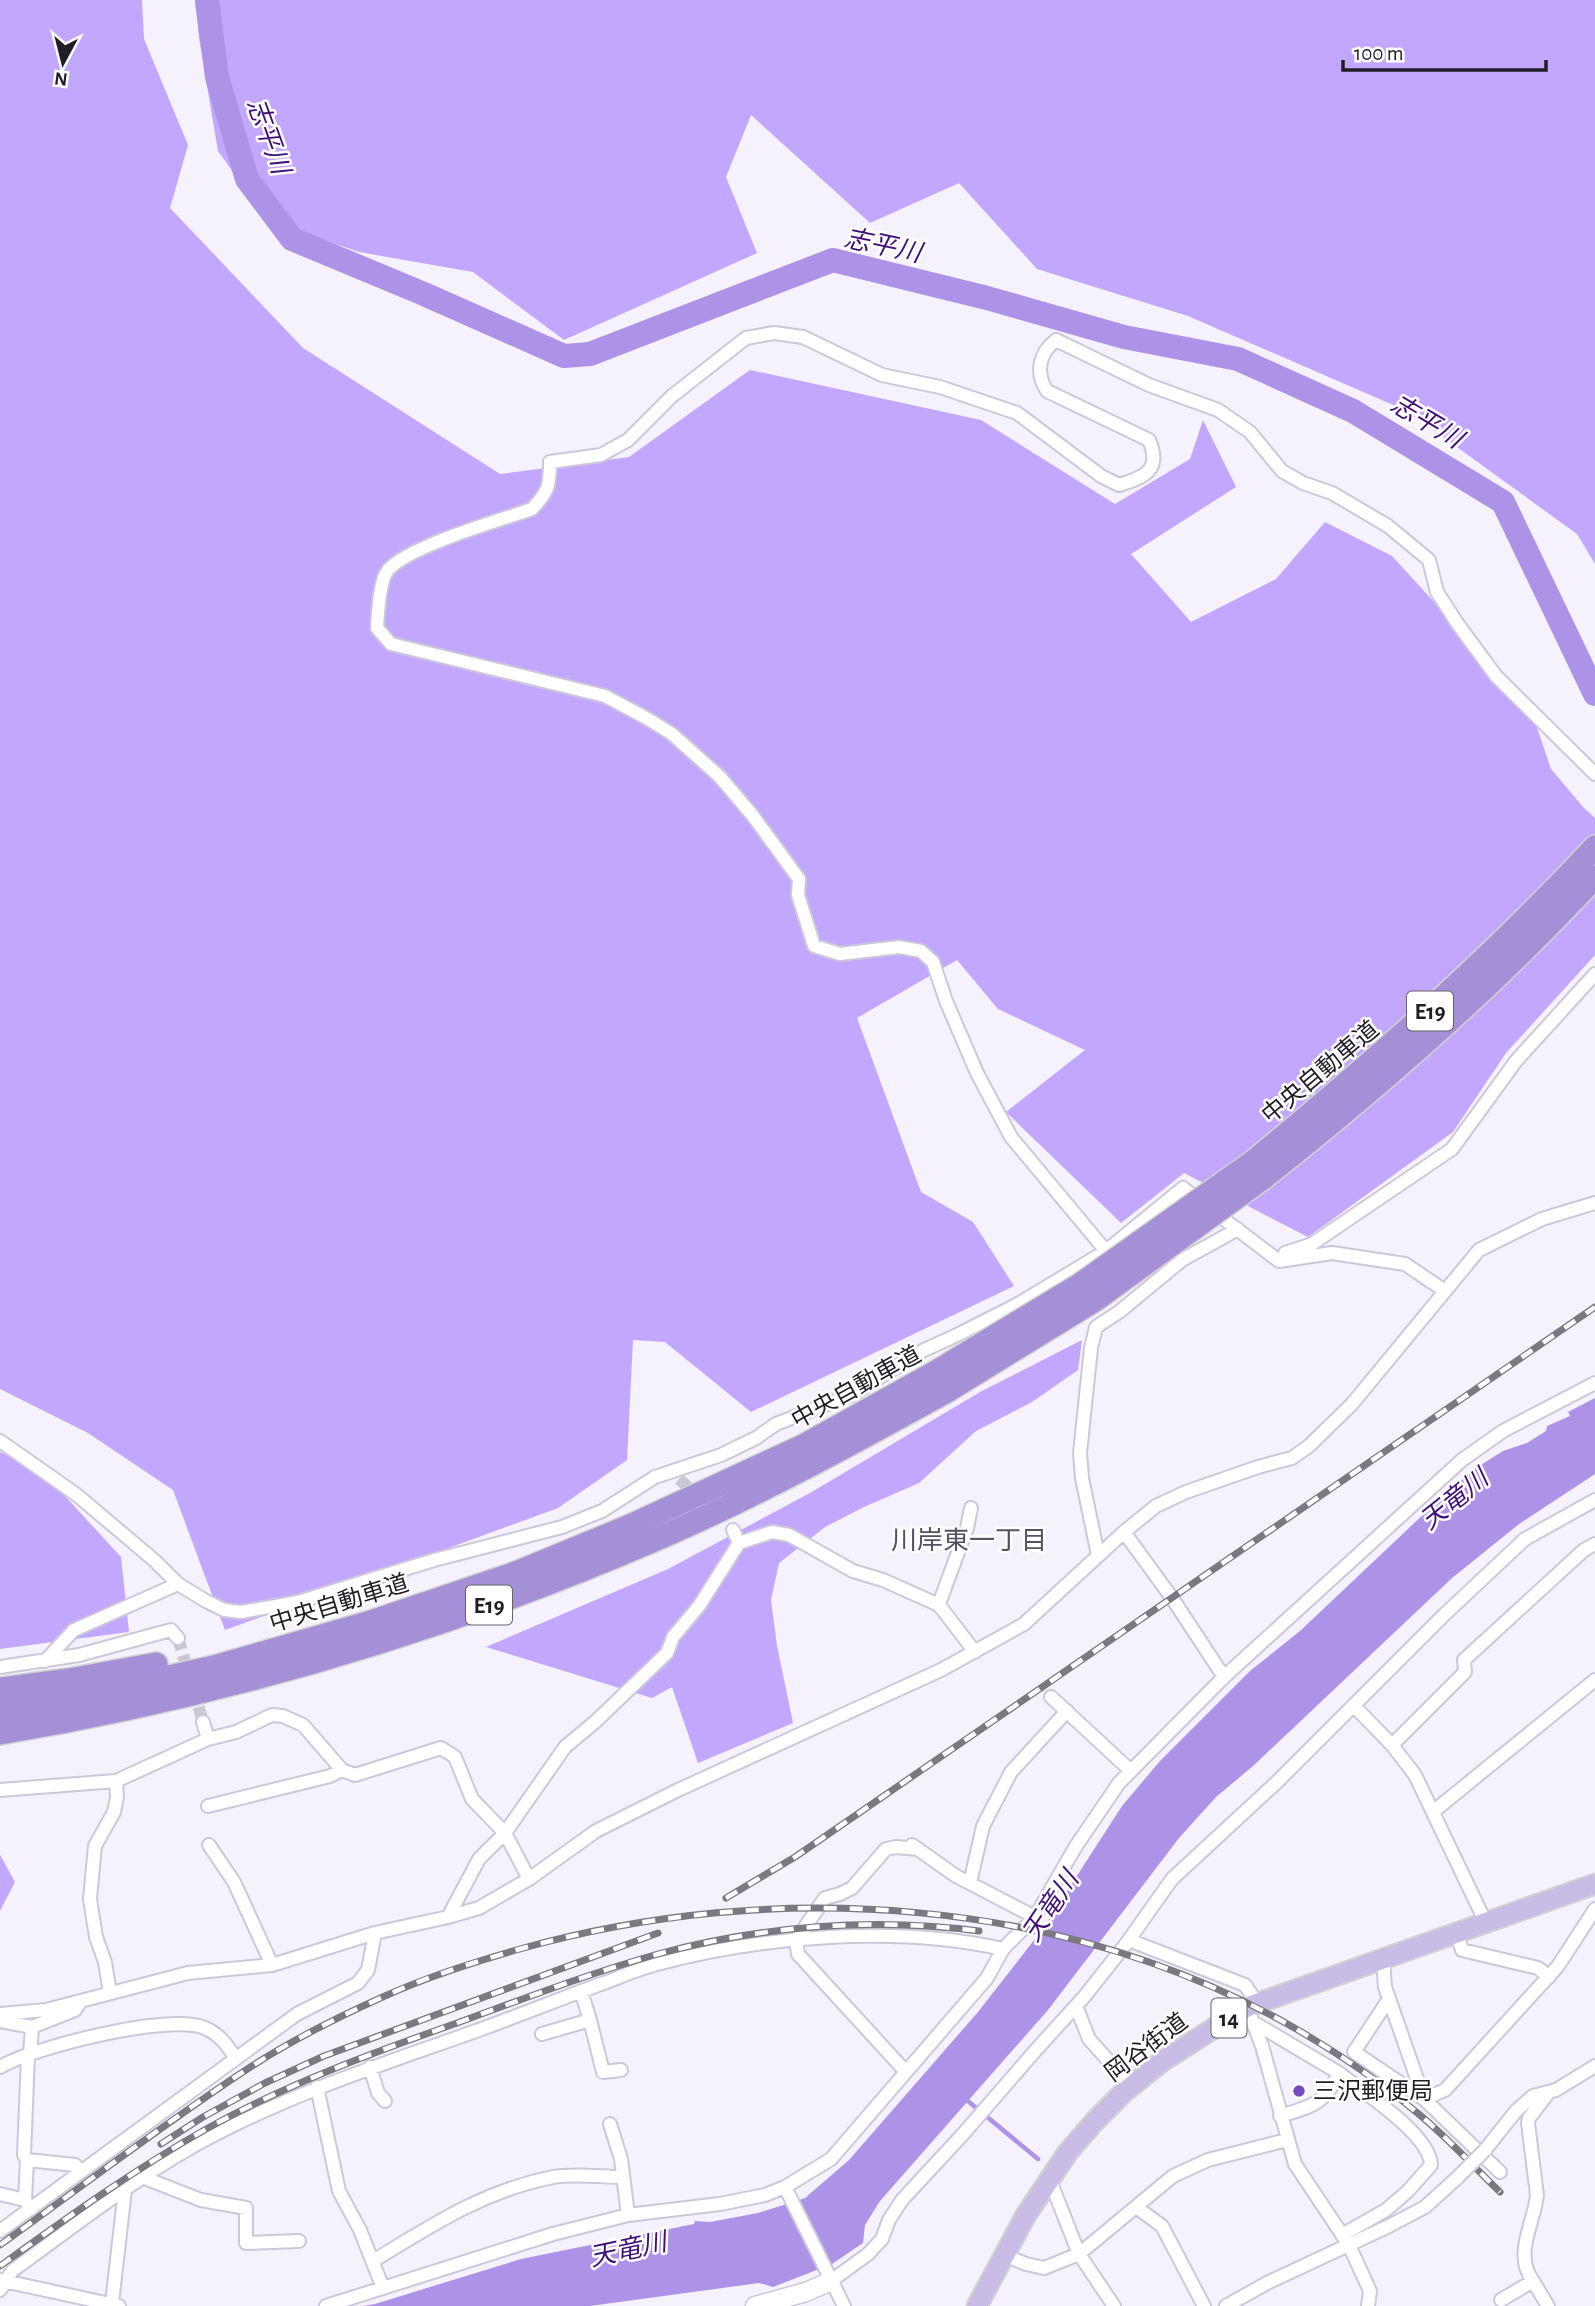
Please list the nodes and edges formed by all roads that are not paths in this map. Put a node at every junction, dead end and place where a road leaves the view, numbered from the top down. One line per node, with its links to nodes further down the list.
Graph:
1 (1595, 774): 8 (street)
2 (1595, 847): 5 (highway, 中央自動車道 / E19)
3 (1595, 877): 5 (highway, 中央自動車道 / E19)
4 (1595, 974): 9 (street)
5 (1258, 1170): 11 (highway, 中央自動車道 / E19, bridge)
6 (1595, 1203): 10 (street)
7 (1238, 1229): 8 (street); 9 (street); 22 (street)
8 (1106, 1251): 23 (street)
9 (1267, 1253): 10 (street)
10 (1445, 1291): 19 (street)
11 (942, 1382): 14 (highway, 中央自動車道 / E19); 17 (highway, 中央自動車道 / E19)
12 (1595, 1383): 29 (street)
13 (0, 1441): 23 (street)
14 (809, 1465): 37 (highway, 中央自動車道 / E19); 39 (highway)
15 (1595, 1500): 33 (street)
16 (971, 1508): 24 (street)
17 (630, 1526): 31 (highway); 35 (highway, 中央自動車道 / E19)
18 (733, 1530): 20 (street)
19 (1124, 1532): 22 (street); 29 (street)
20 (739, 1543): 24 (street); 47 (street)
21 (1593, 1548): 40 (street)
22 (1098, 1555): 26 (street)
23 (178, 1584): 27 (street)
24 (939, 1604): 26 (street)
25 (178, 1638): 27 (street)
26 (975, 1652): 49 (street)
27 (45, 1661): 28 (street)
28 (0, 1667)
29 (1224, 1677): 42 (street)
30 (1595, 1679): 46 (street)
31 (0, 1689)
32 (1051, 1697): 34 (street)
33 (1354, 1706): 40 (street); 59 (street)
34 (1067, 1711): 42 (street); 50 (street)
35 (0, 1712)
36 (203, 1722): 38 (street)
37 (0, 1733)
38 (208, 1738): 41 (street); 43 (street)
39 (0, 1742)
40 (1392, 1745): 46 (street)
41 (342, 1770): 45 (street); 47 (street)
42 (1131, 1771): 54 (street)
43 (116, 1781): 44 (street); 65 (street)
44 (0, 1790)
45 (208, 1806)
46 (1434, 1811): 55 (street)
47 (505, 1833): 49 (street); 53 (street)
48 (209, 1845): 62 (street)
49 (529, 1879): 53 (street)
50 (970, 1883): 54 (street); 58 (street)
51 (1595, 1884): 55 (main road, 岡谷街道 / 14)
52 (1595, 1909): 63 (street)
53 (448, 1917): 56 (street)
54 (1035, 1917): 60 (street)
55 (1486, 1923): 57 (main road, 岡谷街道 / 14)
56 (375, 1933): 62 (street); 76 (street)
57 (1457, 1934): 61 (main road, 岡谷街道 / 14); 63 (street)
58 (796, 1940): 60 (street); 64 (street); 81 (street)
59 (1129, 1940): 68 (street); 69 (street)
60 (1003, 1949): 81 (street)
61 (1383, 1959): 66 (street); 69 (main road, 岡谷街道 / 14)
62 (272, 1965): 65 (street)
63 (1549, 1977): 86 (street)
64 (581, 1991): 71 (street); 79 (street)
65 (110, 1993): 67 (street)
66 (1389, 1999): 86 (street); 86 (street)
67 (82, 2001): 70 (street); 73 (street)
68 (1076, 2006): 83 (street); 109 (street)
69 (1252, 2011): 82 (street); 83 (main road, 岡谷街道 / 14); 88 (street)
70 (0, 2014)
71 (590, 2020): 74 (street); 80 (street)
72 (0, 2021): 73 (street)
73 (32, 2027): 75 (street)
74 (542, 2034)
75 (29, 2056): 76 (street); 78 (street); 91 (street)
76 (235, 2057): 92 (street)
77 (1595, 2066): 85 (street)
78 (0, 2067)
79 (370, 2067): 84 (street); 87 (street)
80 (621, 2070)
81 (906, 2072): 98 (street)
82 (1339, 2073): 88 (street); 104 (street)
83 (1131, 2086): 96 (main road, 岡谷街道 / 14)
84 (317, 2087): 94 (street); 108 (street)
85 (1549, 2092): 104 (street, bridge); 110 (street)
86 (1424, 2099): 93 (street)
87 (385, 2101)
88 (1280, 2116): 90 (street)
89 (610, 2124): 95 (street)
90 (1287, 2140): 101 (street); 104 (street)
91 (27, 2160): 92 (street); 100 (street)
92 (81, 2171): 100 (street)
93 (1500, 2172)
94 (142, 2177): 97 (street); 105 (street)
95 (623, 2177): 102 (street); 108 (street)
96 (1049, 2178): 106 (street); 107 (main road, 岡谷街道 / 14)
97 (125, 2190): 111 (street); 114 (street)
98 (787, 2192): 102 (street); 109 (street)
99 (0, 2194): 100 (street)
100 (28, 2204): 103 (street)
101 (1136, 2207): 106 (street); 120 (street)
102 (628, 2215): 112 (street)
103 (0, 2231)
104 (1345, 2240): 121 (street); 122 (street)
105 (299, 2241)
106 (1080, 2254): 107 (street); 119 (street)
107 (1004, 2255): 118 (main road, 岡谷街道 / 14)
108 (373, 2261): 112 (street)
109 (829, 2276): 116 (street); 117 (street)
110 (1533, 2281): 113 (street); 123 (street)
111 (2, 2284): 114 (street)
112 (383, 2288): 115 (street)
113 (1501, 2300)
114 (115, 2305)
115 (326, 2306)
116 (755, 2306)
117 (844, 2306)
118 (977, 2306)
119 (1114, 2306)
120 (1204, 2306)
121 (1226, 2306)
122 (1368, 2306)
123 (1548, 2306)

